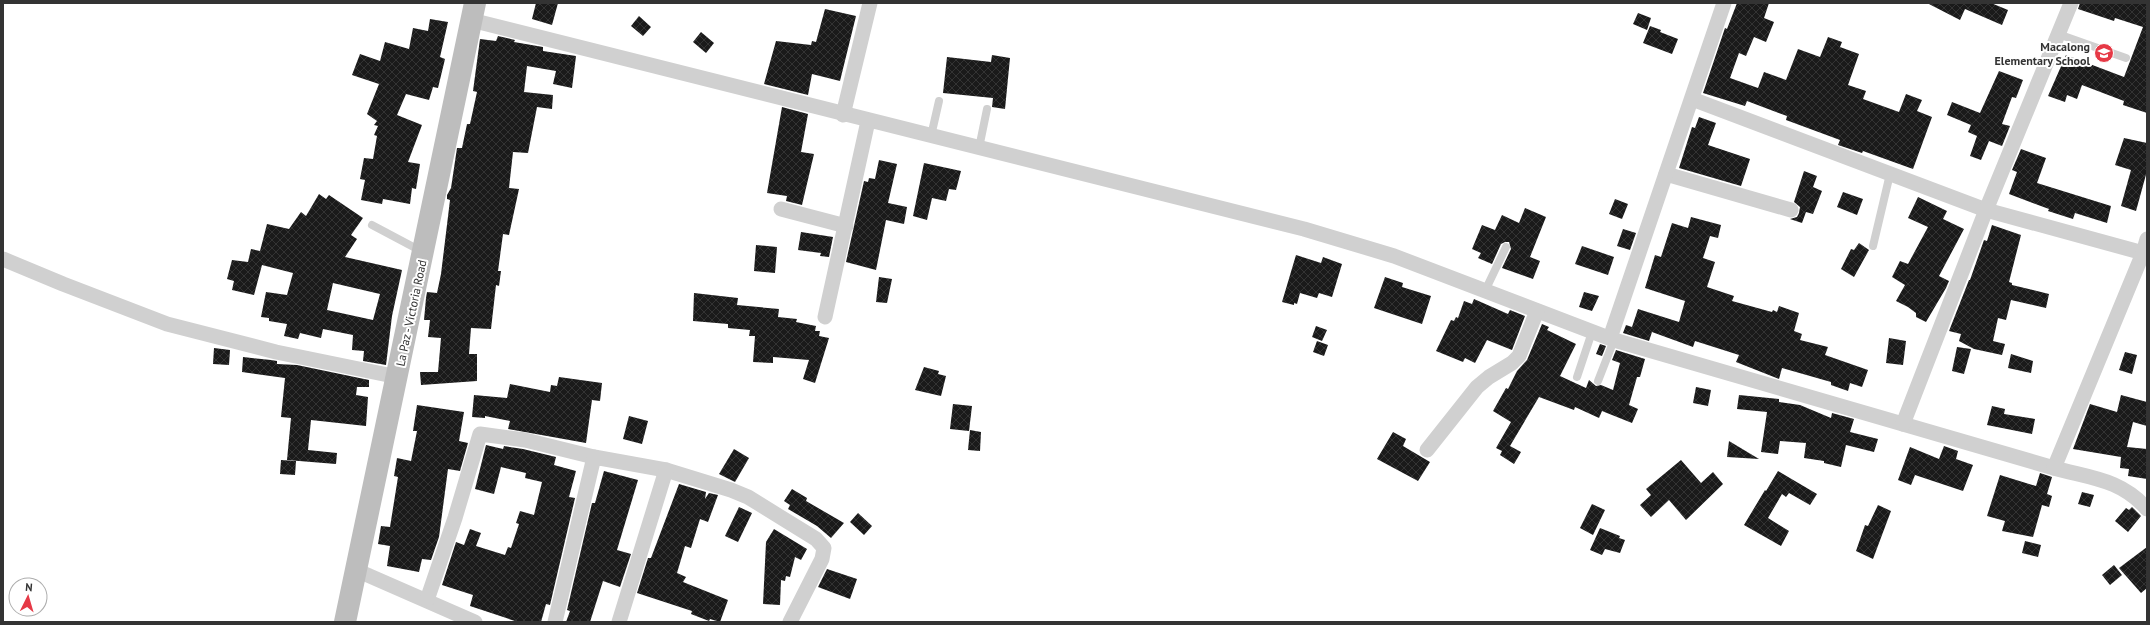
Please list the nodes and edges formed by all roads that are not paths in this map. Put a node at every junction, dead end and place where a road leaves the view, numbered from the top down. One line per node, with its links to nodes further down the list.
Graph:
1 (870, 3): 10 (street)
2 (1724, 3): 7 (street)
3 (2071, 3): 5 (street)
4 (473, 12): 10 (street); 24 (main road, La Paz - Victoria Road)
5 (2058, 34): 6 (lane); 18 (street)
6 (2126, 58)
7 (1692, 100): 14 (street); 15 (street)
8 (939, 101): 12 (lane)
9 (987, 109): 13 (lane)
10 (843, 114): 11 (street)
11 (868, 121): 12 (street); 20 (street)
12 (932, 136): 13 (street)
13 (979, 148): 27 (street)
14 (1666, 174): 17 (street); 31 (street)
15 (1890, 174): 18 (street); 22 (lane)
16 (781, 209): 20 (street)
17 (1791, 210)
18 (1986, 210): 25 (street); 35 (street)
19 (372, 225): 24 (lane)
20 (846, 226): 29 (street)
21 (2147, 239): 25 (street)
22 (1873, 246)
23 (1506, 247): 27 (lane)
24 (424, 252): 32 (main road, La Paz - Victoria Road)
25 (2145, 254): 38 (street)
26 (3, 259): 32 (street)
27 (1485, 291): 28 (street)
28 (1537, 311): 30 (street); 36 (street)
29 (825, 317)
30 (1592, 332): 31 (street); 33 (lane)
31 (1612, 339): 34 (lane); 35 (street)
32 (398, 377): 41 (main road, La Paz - Victoria Road)
33 (1577, 377)
34 (1598, 381)
35 (1903, 424): 38 (street)
36 (1427, 450)
37 (594, 457): 39 (street); 42 (street); 45 (street)
38 (2054, 468): 40 (street)
39 (666, 470): 46 (street); 47 (street)
40 (2147, 509)
41 (356, 570): 42 (street); 43 (main road, La Paz - Victoria Road)
42 (428, 600): 44 (street)
43 (345, 622)
44 (475, 622)
45 (555, 622)
46 (619, 622)
47 (790, 622)

